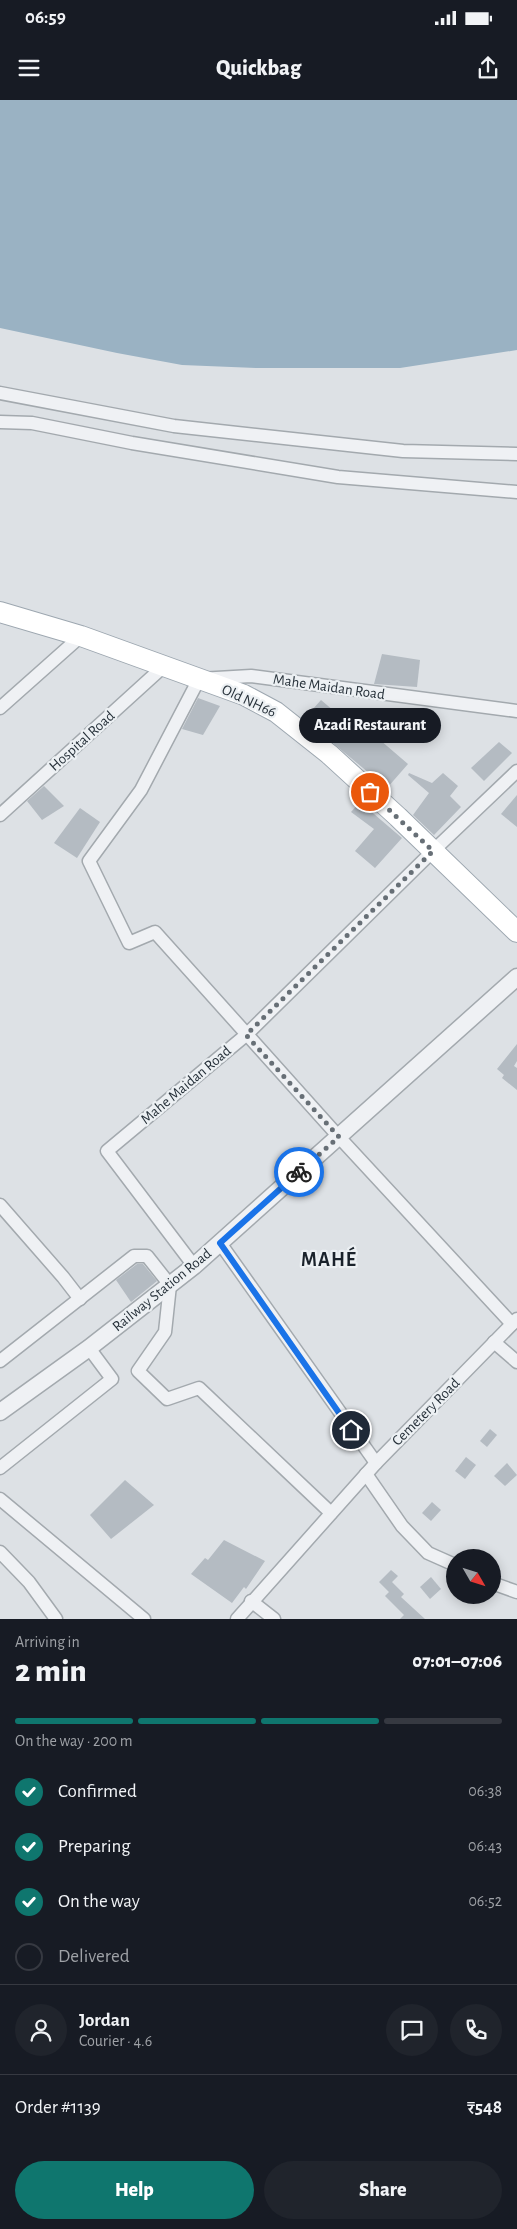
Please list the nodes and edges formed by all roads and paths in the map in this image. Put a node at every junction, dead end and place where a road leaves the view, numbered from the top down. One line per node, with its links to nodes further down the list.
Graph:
1 (0, 393): 3 (street)
2 (0, 422): 4 (street)
3 (517, 454)
4 (517, 492)
5 (0, 612): 6 (main road, Old NH66)
6 (81, 636): 7 (main road, Old NH66); 9 (street)
7 (164, 666): 8 (main road, Old NH66); 12 (street, Hospital Road)
8 (199, 679): 10 (street, Mahe Maidan Road); 13 (main road, Old NH66); 16 (street)
9 (0, 708)
10 (517, 711)
11 (517, 771): 13 (street, Mahe Maidan Road)
12 (0, 815)
13 (433, 851): 14 (main road, Old NH66); 16 (street, Mahe Maidan Road)
14 (517, 932)
15 (517, 977): 17 (street, Railway Station Road)
16 (246, 1035): 17 (street); 20 (street, Mahe Maidan Road)
17 (339, 1137): 19 (street, Railway Station Road); 23 (street)
18 (0, 1205): 22 (street)
19 (220, 1243): 20 (street, Railway Station Road); 29 (street)
20 (194, 1266): 21 (street, Railway Station Road)
21 (170, 1285): 22 (street); 25 (street, Railway Station Road); 33 (street)
22 (80, 1299): 26 (street)
23 (515, 1321): 24 (street, Cemetery Road)
24 (494, 1342): 27 (street); 29 (street, Cemetery Road)
25 (89, 1348): 28 (street, Railway Station Road); 30 (street)
26 (0, 1361)
27 (517, 1362)
28 (0, 1412)
29 (376, 1463): 31 (street, Cemetery Road)
30 (0, 1468)
31 (366, 1474): 33 (street, Cemetery Road); 35 (street)
32 (0, 1499): 40 (street)
33 (331, 1513): 38 (street, Cemetery Road)
34 (0, 1552): 39 (street)
35 (446, 1562)
36 (501, 1586): 37 (street)
37 (517, 1592)
38 (251, 1602): 41 (street, Cemetery Road); 42 (street)
39 (56, 1619)
40 (144, 1619)
41 (238, 1619)
42 (274, 1619)

